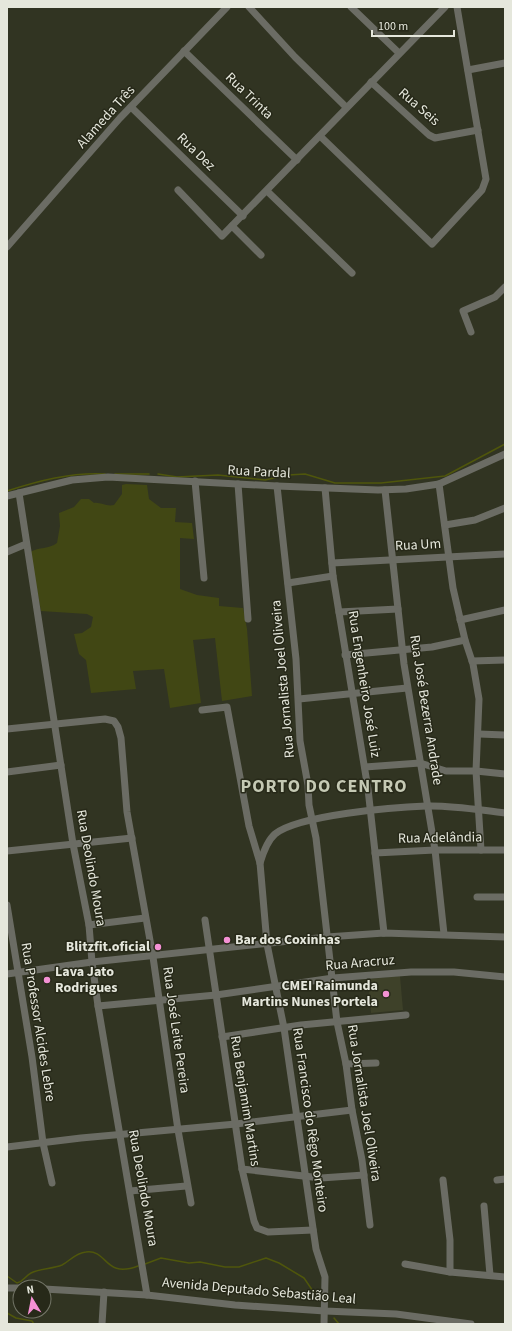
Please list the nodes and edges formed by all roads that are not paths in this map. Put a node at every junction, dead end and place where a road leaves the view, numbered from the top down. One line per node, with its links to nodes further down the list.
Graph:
1 (227, 7): 6 (street, Alameda Três)
2 (248, 7): 11 (street)
3 (351, 7): 7 (street)
4 (445, 7): 7 (street)
5 (458, 7): 9 (street)
6 (184, 51): 12 (street, Alameda Três); 15 (street, Rua Trinta)
7 (399, 53): 10 (street)
8 (505, 63): 9 (street)
9 (468, 70): 13 (street)
10 (371, 82): 11 (street); 13 (street, Rua Seis)
11 (346, 107): 14 (street)
12 (131, 108): 18 (street, Rua Dez); 20 (street, Alameda Três)
13 (478, 130): 14 (street)
14 (320, 136): 15 (street)
15 (297, 160): 17 (street)
16 (178, 190): 19 (street)
17 (267, 192): 18 (street); 22 (street)
18 (243, 216): 19 (street)
19 (232, 226): 21 (street)
20 (7, 247)
21 (261, 255)
22 (352, 273)
23 (505, 287): 24 (street)
24 (470, 332)
25 (505, 454): 28 (street, Rua Pardal)
26 (195, 481): 27 (street, Rua Pardal); 32 (street, Rua Pardal); 43 (street)
27 (238, 484): 29 (street, Rua Pardal); 48 (street)
28 (439, 484): 31 (street, Rua Pardal); 35 (street)
29 (277, 486): 30 (street, Rua Pardal); 44 (street, Rua Jornalista Joel Oliveira)
30 (325, 488): 31 (street, Rua Pardal); 41 (street, Rua Engenheiro José Luiz)
31 (385, 490): 40 (street, Rua José Bezerra Andrade)
32 (19, 493): 33 (street, Rua Pardal); 36 (street, Rua Deolindo Moura)
33 (7, 496)
34 (505, 508): 35 (street)
35 (444, 525): 39 (street)
36 (26, 544): 37 (street); 59 (street, Rua Deolindo Moura)
37 (7, 552)
38 (505, 554): 39 (street, Rua Um)
39 (447, 557): 40 (street, Rua Um); 49 (street)
40 (393, 559): 41 (street, Rua Um); 45 (street, Rua José Bezerra Andrade)
41 (332, 563): 42 (street, Rua Engenheiro José Luiz)
42 (333, 576): 44 (street); 47 (street, Rua Engenheiro José Luiz)
43 (204, 578)
44 (288, 583): 57 (street, Rua Jornalista Joel Oliveira)
45 (398, 609): 47 (street); 51 (street, Rua José Bezerra Andrade)
46 (505, 610): 49 (street)
47 (339, 612): 52 (street, Rua Engenheiro José Luiz)
48 (248, 619)
49 (460, 620): 50 (street)
50 (464, 640): 51 (street); 54 (street)
51 (403, 649): 52 (street); 55 (street, Rua José Bezerra Andrade)
52 (345, 655): 56 (street, Rua Engenheiro José Luiz)
53 (505, 660): 54 (street)
54 (472, 661): 61 (street)
55 (407, 688): 56 (street); 63 (street, Rua José Bezerra Andrade)
56 (353, 694): 57 (street); 65 (street, Rua Engenheiro José Luiz)
57 (299, 699): 73 (street, Rua Jornalista Joel Oliveira)
58 (202, 710): 81 (street, Rua Francisco do Rêgo Monteiro)
59 (54, 724): 60 (street); 64 (street, Rua Deolindo Moura); 74 (street, Rua José Leite Pereira)
60 (7, 729)
61 (479, 734): 62 (street); 66 (street)
62 (505, 735)
63 (420, 763): 65 (street); 66 (street); 69 (street, Rua José Bezerra Andrade)
64 (61, 765): 67 (street); 75 (street, Rua Deolindo Moura)
65 (364, 767): 71 (street, Rua Engenheiro José Luiz)
66 (476, 771): 68 (street); 70 (street)
67 (7, 772)
68 (505, 774)
69 (427, 806): 70 (street); 71 (street); 76 (street, Rua José Bezerra Andrade)
70 (479, 810): 72 (street); 77 (street)
71 (370, 812): 73 (street); 80 (street, Rua Engenheiro José Luiz)
72 (505, 814)
73 (313, 819): 81 (street); 90 (street, Rua Jornalista Joel Oliveira)
74 (132, 838): 75 (street); 85 (street, Rua José Leite Pereira)
75 (73, 844): 79 (street); 87 (street, Rua Deolindo Moura)
76 (435, 850): 77 (street, Rua Adelândia); 80 (street, Rua Adelândia); 89 (street, Rua José Bezerra Andrade)
77 (481, 850): 78 (street, Rua Adelândia)
78 (505, 850)
79 (7, 851)
80 (375, 853): 88 (street, Rua Engenheiro José Luiz)
81 (260, 863): 92 (street, Rua Francisco do Rêgo Monteiro)
82 (477, 897): 83 (street)
83 (505, 897)
84 (7, 905): 96 (street, Rua Professor Alcides Lebre)
85 (145, 918): 87 (street); 94 (street, Rua José Leite Pereira)
86 (205, 920): 93 (street, Rua Benjamim Martins)
87 (89, 925): 95 (street, Rua Deolindo Moura)
88 (384, 933): 89 (street); 90 (street)
89 (444, 934): 91 (street)
90 (327, 937): 92 (street); 99 (street, Rua Jornalista Joel Oliveira)
91 (505, 937)
92 (267, 944): 93 (street); 100 (street, Rua Francisco do Rêgo Monteiro)
93 (210, 950): 94 (street); 101 (street, Rua Benjamim Martins)
94 (152, 956): 95 (street); 102 (street, Rua José Leite Pereira)
95 (92, 962): 96 (street); 103 (street, Rua Deolindo Moura)
96 (18, 972): 97 (street); 115 (street, Rua Professor Alcides Lebre)
97 (7, 974)
98 (505, 977): 99 (street, Rua Aracruz)
99 (333, 978): 100 (street, Rua Aracruz); 105 (street, Rua Jornalista Joel Oliveira)
100 (274, 988): 101 (street, Rua Aracruz); 106 (street, Rua Francisco do Rêgo Monteiro)
101 (216, 995): 102 (street, Rua Aracruz); 107 (street, Rua Benjamim Martins)
102 (159, 1001): 103 (street, Rua Aracruz); 113 (street, Rua José Leite Pereira)
103 (98, 1006): 114 (street, Rua Deolindo Moura)
104 (406, 1016): 105 (street)
105 (338, 1022): 106 (street); 108 (street, Rua Jornalista Joel Oliveira)
106 (284, 1028): 107 (street); 111 (street, Rua Francisco do Rêgo Monteiro)
107 (222, 1037): 112 (street, Rua Benjamim Martins)
108 (346, 1064): 109 (street); 110 (street, Rua Jornalista Joel Oliveira)
109 (376, 1064)
110 (352, 1110): 111 (street); 118 (street, Rua Jornalista Joel Oliveira)
111 (297, 1117): 112 (street); 119 (street, Rua Francisco do Rêgo Monteiro)
112 (236, 1124): 113 (street); 117 (street, Rua Benjamim Martins)
113 (178, 1130): 114 (street); 124 (street, Rua José Leite Pereira)
114 (120, 1135): 115 (street); 125 (street, Rua Deolindo Moura)
115 (43, 1142): 116 (street); 123 (street, Rua Professor Alcides Lebre)
116 (7, 1148)
117 (242, 1169): 119 (street); 129 (street, Rua Benjamim Martins)
118 (364, 1175): 119 (street); 128 (street, Rua Jornalista Joel Oliveira)
119 (304, 1176): 129 (street, Rua Francisco do Rêgo Monteiro)
120 (505, 1179): 122 (street)
121 (443, 1180): 131 (street)
122 (496, 1180)
123 (52, 1183)
124 (186, 1186): 125 (street); 126 (street, Rua José Leite Pereira)
125 (130, 1191): 136 (street, Rua Deolindo Moura)
126 (190, 1202)
127 (484, 1206): 132 (street)
128 (370, 1224)
129 (313, 1230): 137 (street, Rua Francisco do Rêgo Monteiro)
130 (405, 1264): 131 (street)
131 (450, 1272): 132 (street)
132 (490, 1275): 133 (street)
133 (505, 1276)
134 (52, 1289): 135 (street, Avenida Deputado Sebastião Leal)
135 (104, 1292): 136 (street, Avenida Deputado Sebastião Leal); 138 (street)
136 (147, 1295): 137 (street, Avenida Deputado Sebastião Leal)
137 (324, 1312): 139 (street, Rua Francisco do Rêgo Monteiro); 140 (street, Avenida Deputado Sebastião Leal)
138 (102, 1324)
139 (324, 1324)
140 (471, 1324)

